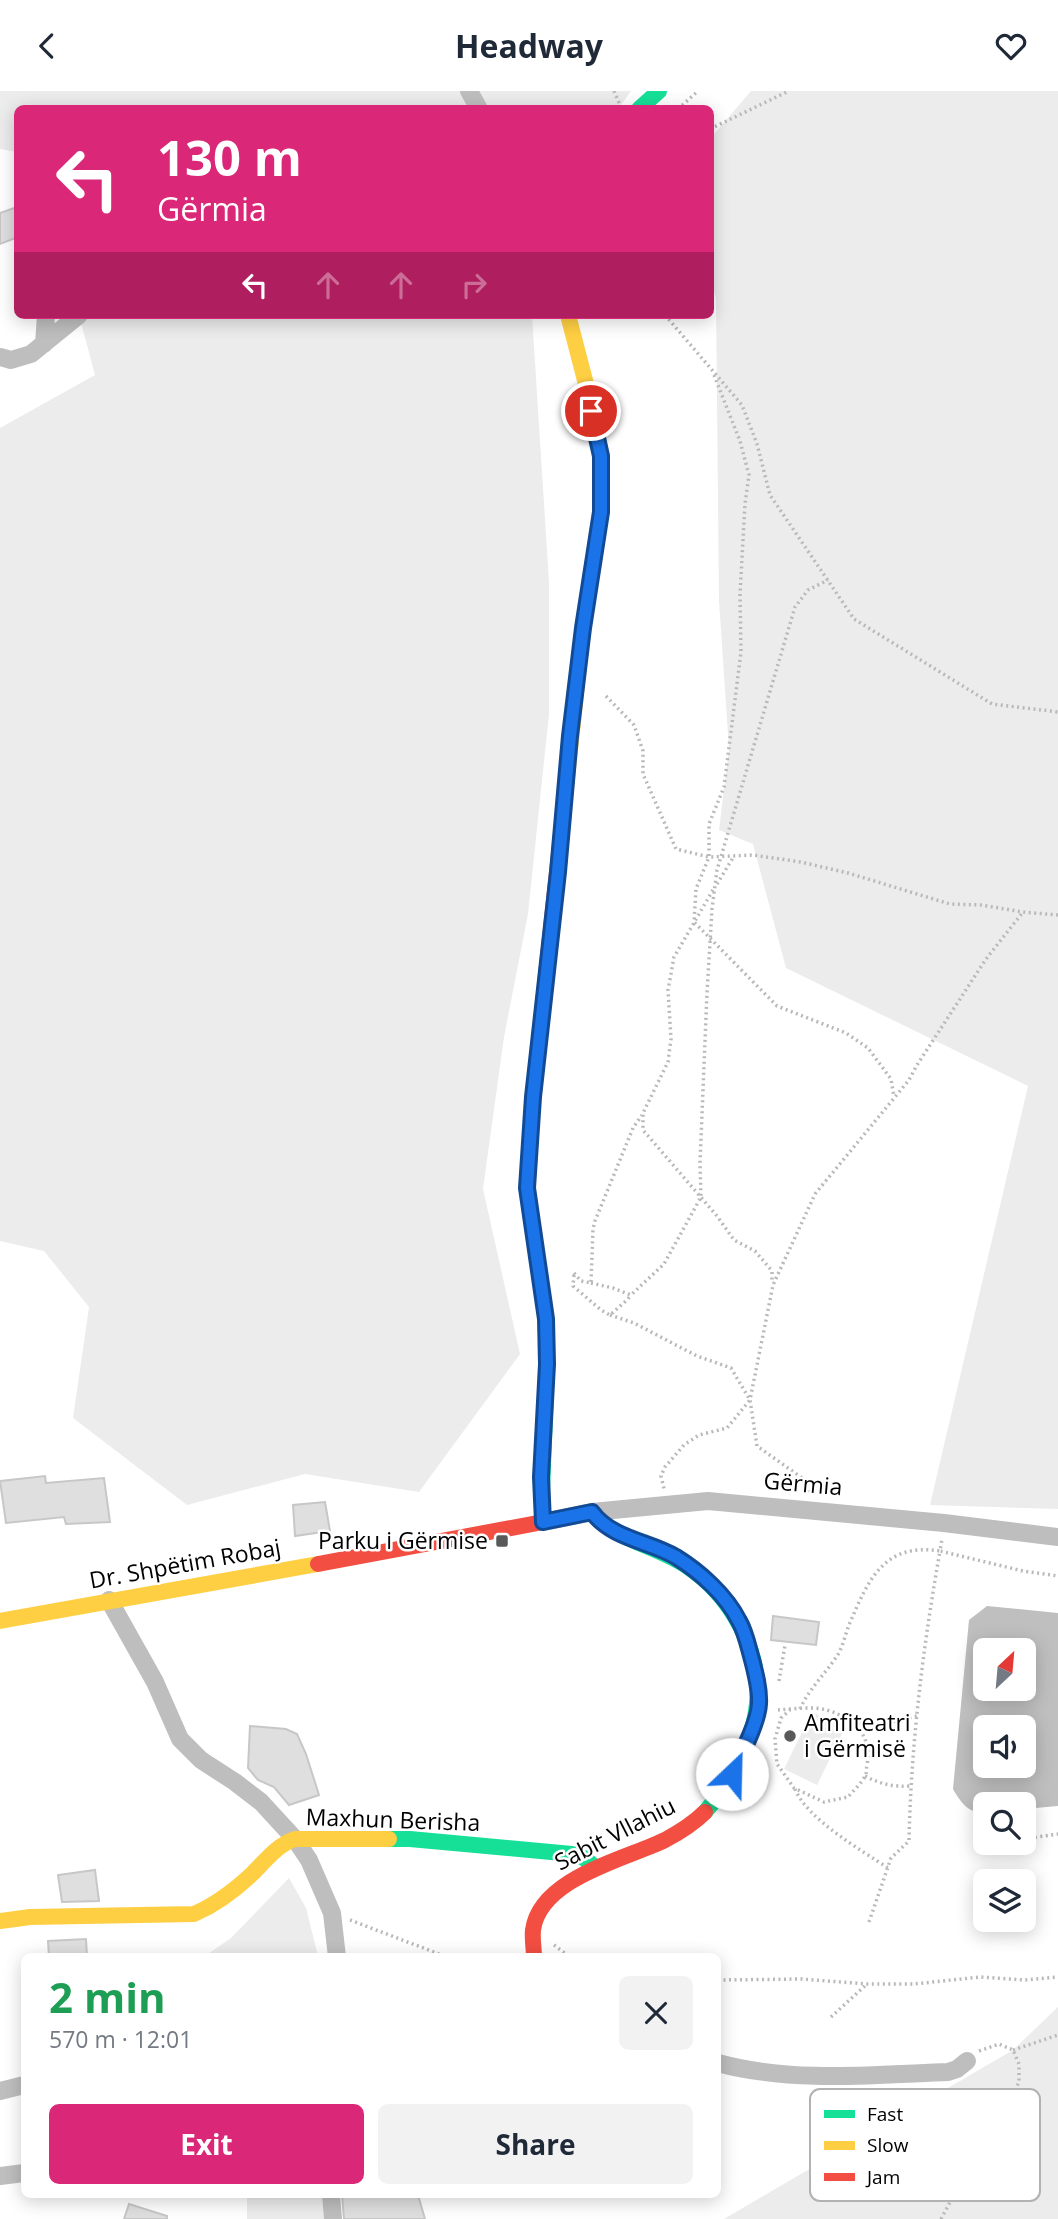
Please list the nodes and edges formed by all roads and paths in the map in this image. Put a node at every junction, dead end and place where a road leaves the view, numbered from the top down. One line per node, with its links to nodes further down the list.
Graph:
1 (659, 91): 4 (street)
2 (698, 91): 5 (path)
3 (789, 91): 6 (path)
4 (643, 105)
5 (682, 105)
6 (714, 127)
7 (46, 319): 11 (street)
8 (74, 319): 11 (street)
9 (569, 319): 36 (street)
10 (668, 319): 13 (path)
11 (44, 344): 12 (street)
12 (0, 357)
13 (714, 375): 14 (path); 19 (path)
14 (828, 580): 16 (path); 17 (path)
15 (606, 696): 19 (path)
16 (1058, 712)
17 (721, 856): 18 (path); 19 (path); 20 (path)
18 (734, 856): 20 (path); 21 (path)
19 (709, 857): 23 (path)
20 (715, 887): 23 (path); 24 (path)
21 (1023, 912): 22 (path); 25 (path)
22 (1058, 915)
23 (694, 922): 24 (path); 26 (path)
24 (710, 939): 25 (path); 27 (path)
25 (894, 1097): 29 (path)
26 (643, 1113): 27 (path); 28 (path)
27 (701, 1198): 29 (path); 30 (path)
28 (591, 1283): 30 (path); 31 (path)
29 (773, 1285): 32 (path)
30 (631, 1295): 31 (path)
31 (610, 1315): 32 (path)
32 (750, 1400): 33 (path); 34 (path)
33 (662, 1504): 34 (street, Gërmia); 35 (street, Gërmia)
34 (813, 1509): 37 (street, Gërmia)
35 (592, 1512): 36 (street, Gërmia); 45 (street, Sabit Vllahiu)
36 (543, 1522): 41 (street, Dr. Shpëtim Robaj)
37 (944, 1523): 38 (street, Gërmia); 39 (path)
38 (1058, 1537)
39 (940, 1551): 40 (path); 46 (path); 48 (path)
40 (1058, 1576)
41 (109, 1600): 42 (street, Dr. Shpëtim Robaj); 55 (street)
42 (0, 1621)
43 (785, 1645): 44 (path)
44 (778, 1684)
45 (759, 1705): 47 (path); 56 (street, Sabit Vllahiu)
46 (800, 1709): 47 (path); 49 (path)
47 (790, 1710): 52 (path)
48 (917, 1716): 49 (path); 51 (path)
49 (855, 1724): 50 (path)
50 (865, 1776): 51 (path); 52 (path)
51 (910, 1786): 57 (path)
52 (794, 1788): 57 (path)
53 (1058, 1834): 54 (path)
54 (1036, 1837)
55 (295, 1839): 56 (street, Maxhun Berisha); 58 (street); 59 (street, Maxhun Berisha)
56 (596, 1868): 63 (street, Sabit Vllahiu)
57 (888, 1868): 60 (path)
58 (332, 1913): 61 (street); 62 (path)
59 (0, 1921)
60 (869, 1922)
61 (337, 1953)
62 (437, 1953)
63 (534, 1953)
64 (1058, 1977): 66 (path)
65 (721, 1980): 66 (path)
66 (867, 1984): 67 (path)
67 (831, 2017)
68 (1058, 2035): 69 (path)
69 (1013, 2050): 70 (path); 73 (path)
70 (967, 2061): 71 (street)
71 (721, 2064)
72 (21, 2086): 74 (street)
73 (1016, 2089)
74 (0, 2091)
75 (21, 2173): 76 (street)
76 (0, 2176)
77 (331, 2198): 79 (street)
78 (950, 2201): 80 (path)
79 (334, 2219)
80 (941, 2219)

